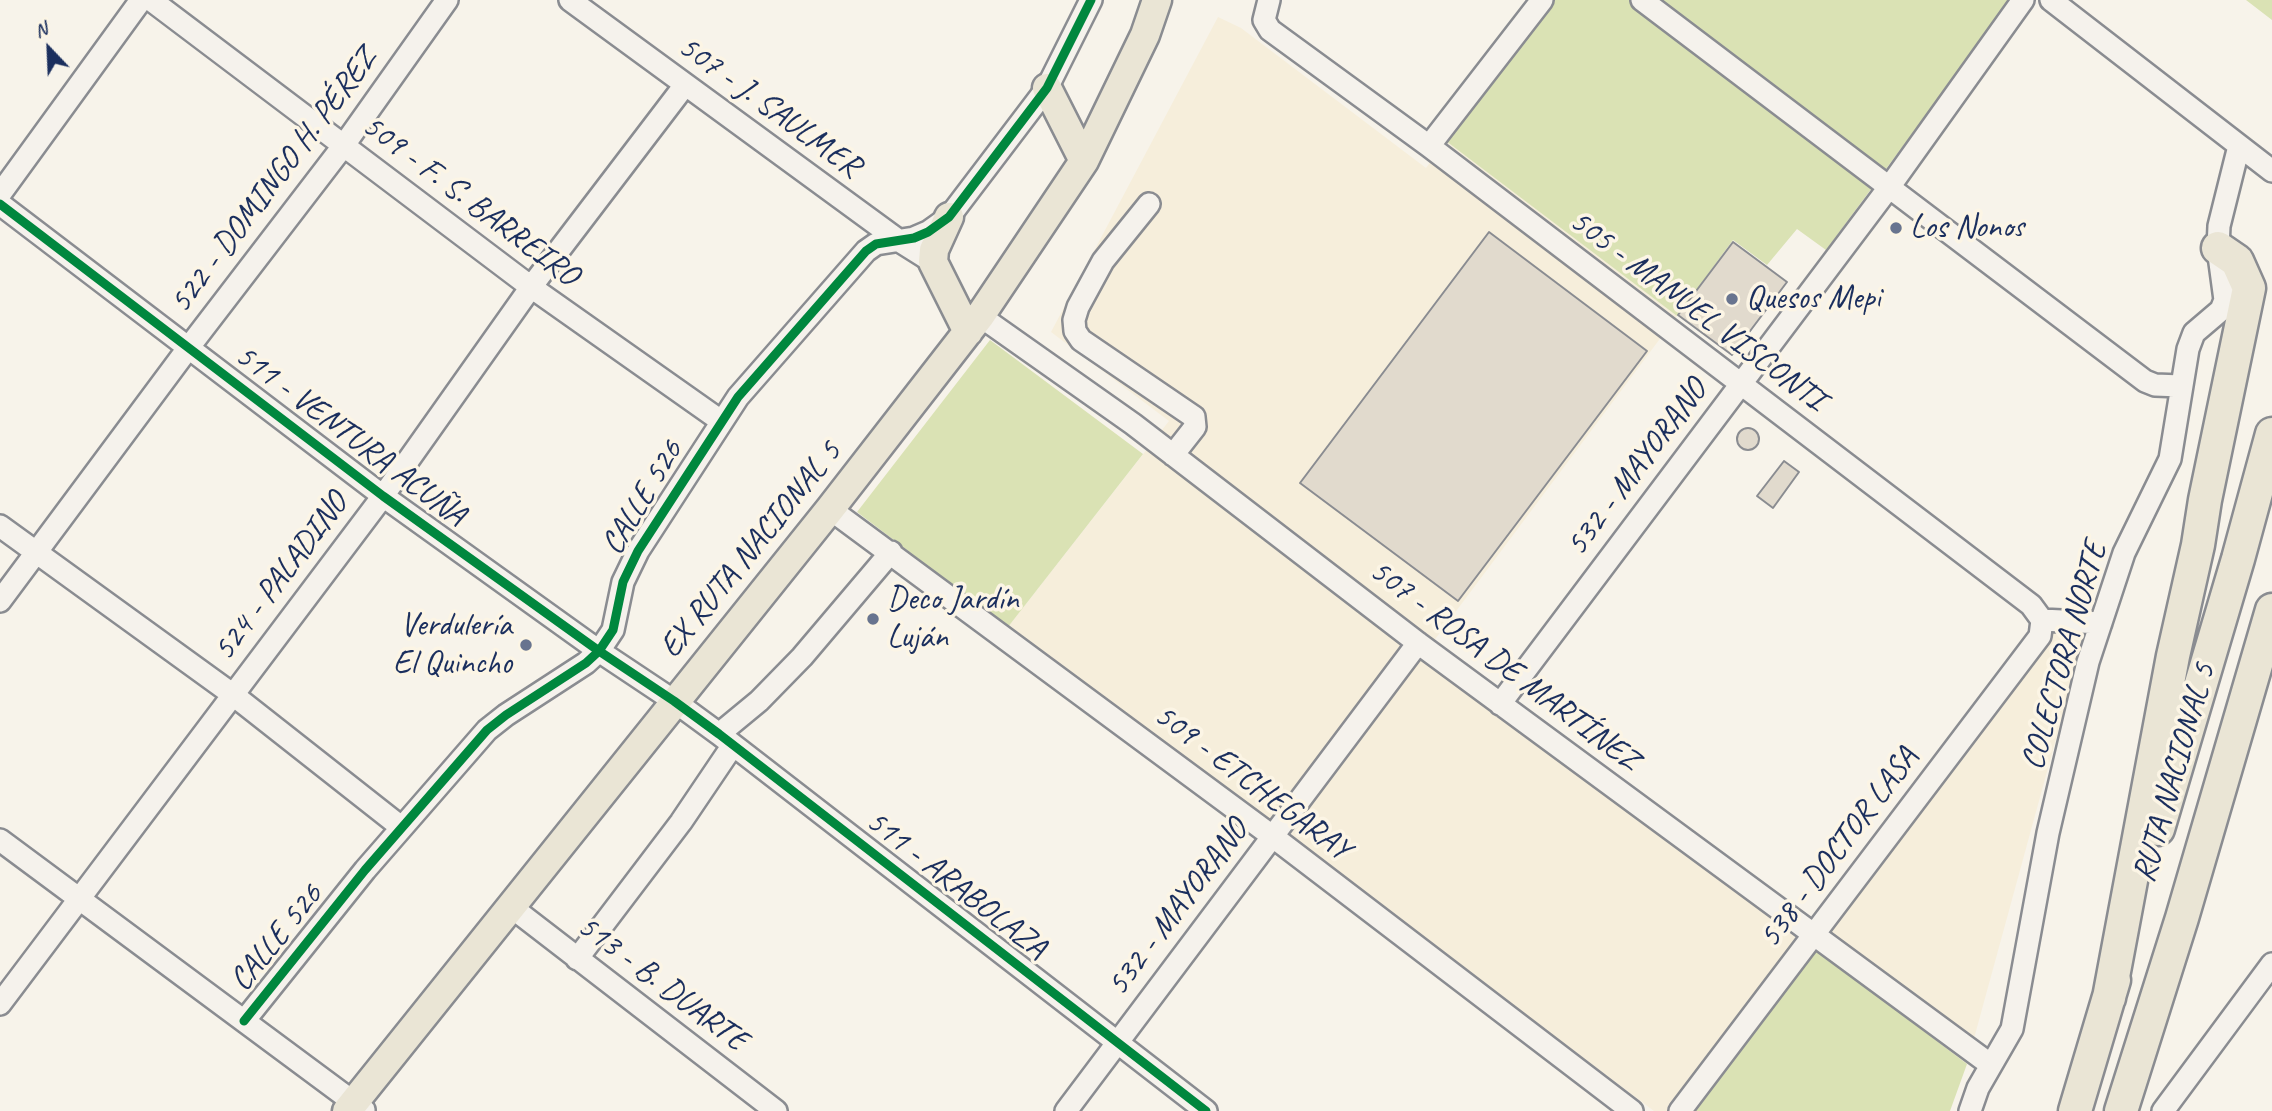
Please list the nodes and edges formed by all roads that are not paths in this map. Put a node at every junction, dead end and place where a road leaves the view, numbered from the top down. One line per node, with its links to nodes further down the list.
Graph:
1 (141, 0): 20 (street)
2 (151, 0): 14 (street, 509 - F. S. BARREIRO)
3 (447, 0): 14 (street, 522 - DOMINGO H. PÉREZ)
4 (570, 0): 12 (street, 507 - J. SAULMER)
5 (1091, 0): 13 (street)
6 (1157, 0): 17 (main road, EX RUTA NACIONAL 5)
7 (1542, 0): 15 (street)
8 (1642, 0): 19 (street)
9 (2023, 0): 19 (street, 532 - MAYORANO)
10 (2051, 0): 16 (street)
11 (1266, 10): 15 (street, 505 - MANUEL VISCONTI)
12 (685, 85): 24 (street, 507 - J. SAULMER); 27 (street, 524 - PALADINO)
13 (1047, 88): 17 (main road); 23 (street)
14 (344, 145): 27 (street, 509 - F. S. BARREIRO); 29 (street, 522 - DOMINGO H. PÉREZ)
15 (1429, 146): 30 (street, 505 - MANUEL VISCONTI)
16 (2239, 146): 18 (street); 25 (street, COLECTORA NORTE)
17 (1084, 162): 28 (main road, EX RUTA NACIONAL 5)
18 (2272, 170)
19 (1890, 186): 30 (street, 532 - MAYORANO); 31 (street)
20 (0, 194)
21 (0, 204): 29 (street, 511 - VENTURA ACUÑA)
22 (1149, 204): 34 (street)
23 (949, 217): 24 (street, CALLE 526); 26 (main road)
24 (898, 240): 26 (street, 507 - J. SAULMER); 32 (street, CALLE 526)
25 (2218, 248): 31 (street, COLECTORA NORTE); 60 (highway)
26 (933, 262): 28 (main road)
27 (531, 287): 32 (street, 509 - F. S. BARREIRO); 35 (street, 524 - PALADINO)
28 (974, 324): 34 (street, 507 - ROSA DE MARTÍNEZ); 36 (main road, EX RUTA NACIONAL 5)
29 (188, 347): 35 (street, 511 - VENTURA ACUÑA); 38 (street, 522 - DOMINGO H. PÉREZ)
30 (1740, 383): 42 (street, 505 - MANUEL VISCONTI); 49 (street, 532 - MAYORANO)
31 (2181, 386): 43 (street, COLECTORA NORTE)
32 (721, 421): 45 (street, CALLE 526)
33 (2272, 433): 60 (highway, RUTA NACIONAL 5)
34 (1173, 455): 44 (street, 507 - ROSA DE MARTÍNEZ)
35 (383, 496): 45 (street, 511 - VENTURA ACUÑA); 47 (street, 524 - PALADINO)
36 (830, 509): 39 (street, 509 - ETCHEGARAY); 48 (main road, EX RUTA NACIONAL 5)
37 (0, 526): 38 (street)
38 (35, 552): 40 (street, 522 - DOMINGO H. PÉREZ); 47 (street)
39 (891, 552): 50 (street); 52 (street, 509 - ETCHEGARAY)
40 (0, 601)
41 (2272, 610): 56 (highway, RUTA NACIONAL 5)
42 (2042, 620): 43 (street); 57 (street, 538 - DOCTOR LASA)
43 (2101, 623): 64 (street, COLECTORA NORTE)
44 (1418, 643): 49 (street, 507 - ROSA DE MARTÍNEZ); 52 (street, 532 - MAYORANO)
45 (599, 651): 48 (street, 511 - VENTURA ACUÑA); 51 (street, CALLE 526)
46 (2272, 688): 56 (highway)
47 (232, 694): 51 (street); 54 (street, 524 - PALADINO)
48 (674, 701): 50 (street, 511 - ARABOLAZA); 55 (main road, EX RUTA NACIONAL 5)
49 (1500, 704): 57 (street, 507 - ROSA DE MARTÍNEZ)
50 (726, 740): 58 (street); 63 (street, 511 - ARABOLAZA)
51 (401, 827): 62 (street, CALLE 526)
52 (1272, 836): 63 (street, 532 - MAYORANO); 69 (street, 509 - ETCHEGARAY)
53 (0, 841): 54 (street)
54 (80, 900): 61 (street, 524 - PALADINO); 62 (street)
55 (510, 906): 58 (street, 513 - B. DUARTE); 65 (main road, EX RUTA NACIONAL 5)
56 (2182, 918): 73 (highway, RUTA NACIONAL 5)
57 (1813, 934): 64 (street, 507 - ROSA DE MARTÍNEZ); 70 (street, 538 - DOCTOR LASA)
58 (577, 959): 66 (street, 513 - B. DUARTE)
59 (2272, 964): 74 (street)
60 (2109, 998): 72 (highway, RUTA NACIONAL 5)
61 (0, 1004)
62 (244, 1021): 65 (street)
63 (1116, 1043): 67 (street, 532 - MAYORANO); 68 (street, 511 - ARABOLAZA)
64 (1991, 1065): 71 (street, COLECTORA NORTE)
65 (355, 1108)
66 (776, 1111)
67 (1066, 1111)
68 (1206, 1111)
69 (1632, 1111)
70 (1680, 1111)
71 (1970, 1111)
72 (2075, 1111)
73 (2121, 1111)
74 (2163, 1111)

